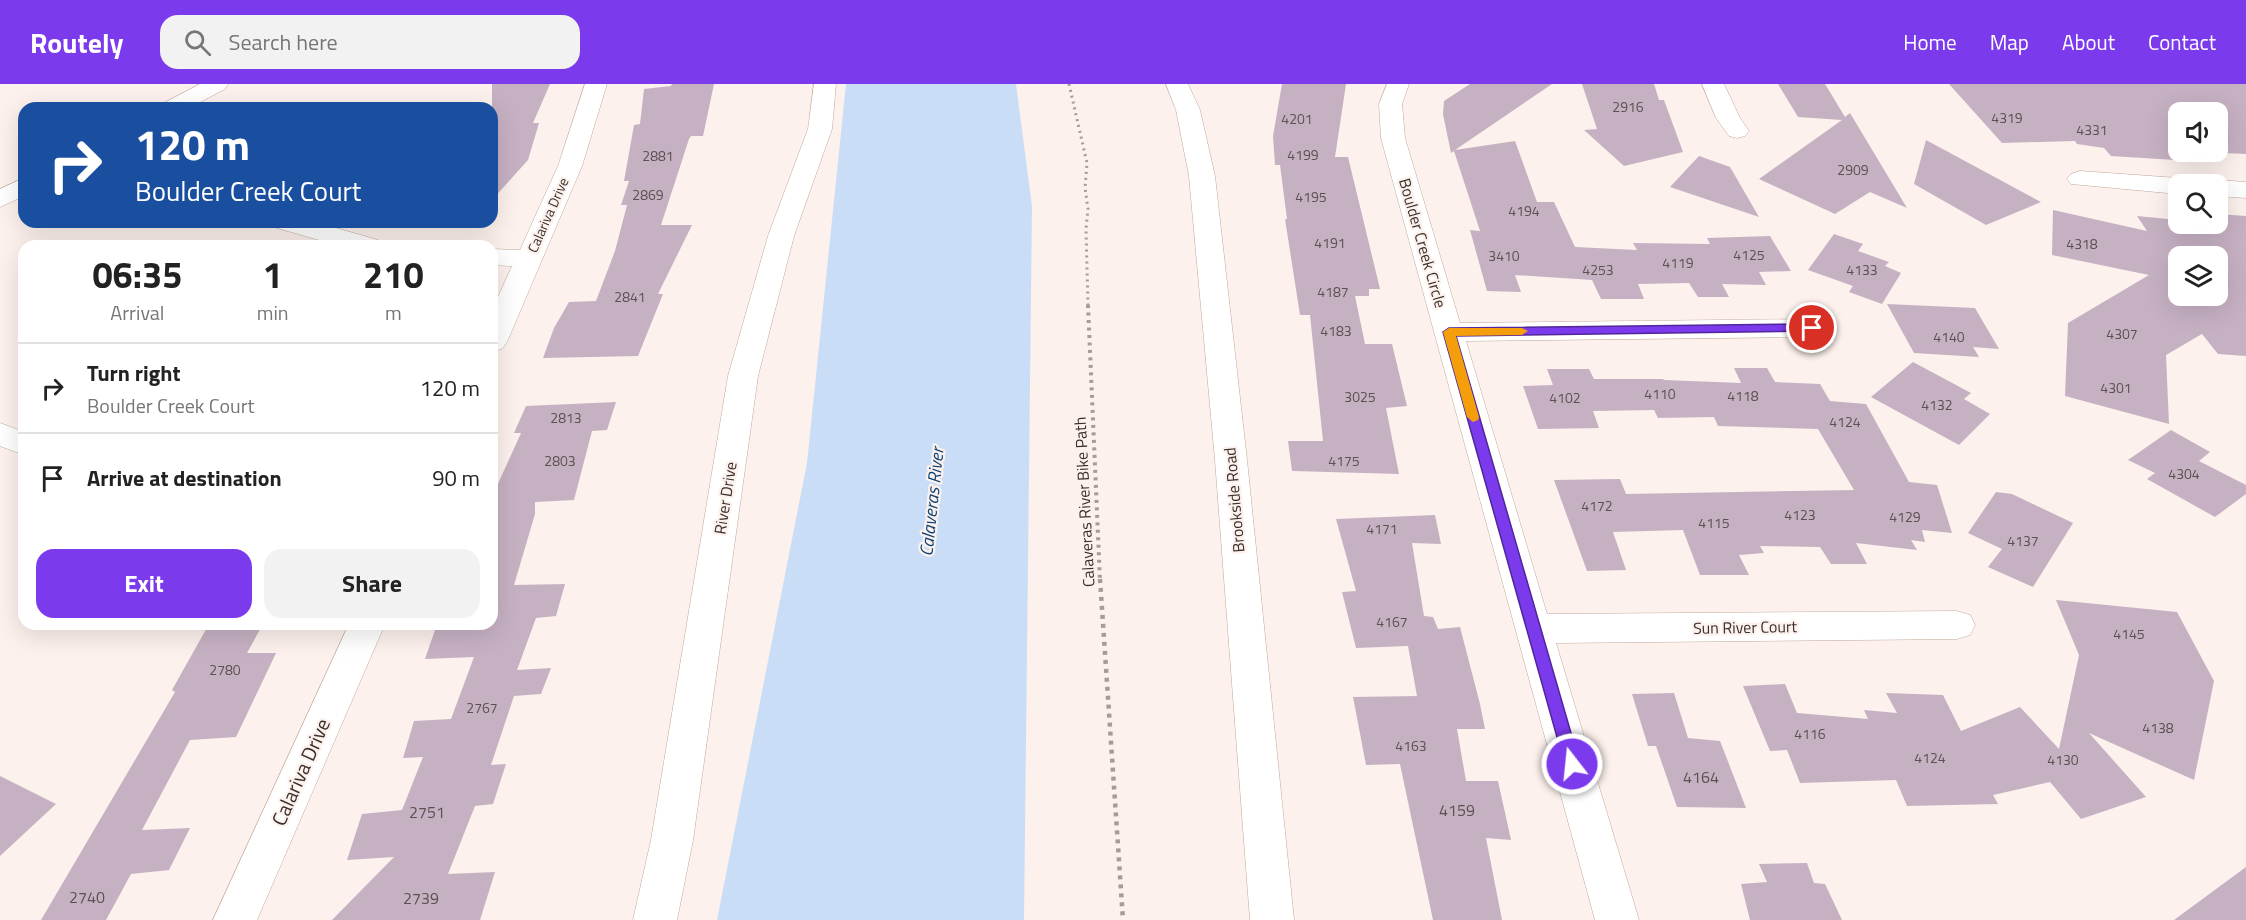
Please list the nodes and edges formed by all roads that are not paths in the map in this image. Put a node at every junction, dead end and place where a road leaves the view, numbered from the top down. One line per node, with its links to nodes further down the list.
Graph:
1 (217, 84): 7 (street)
2 (596, 84): 18 (street, Calariva Drive)
3 (825, 84): 28 (street, River Drive)
4 (1177, 84): 29 (street, Brookside Road)
5 (1398, 84): 21 (street, Boulder Creek Circle)
6 (1713, 84): 8 (street)
7 (183, 102)
8 (1737, 130)
9 (2080, 179): 10 (street)
10 (2168, 185)
11 (18, 189): 14 (street)
12 (2228, 189): 13 (street)
13 (2246, 190)
14 (0, 199)
15 (307, 228): 16 (street)
16 (348, 240)
17 (498, 257): 18 (street)
18 (529, 258): 19 (street, Calariva Drive)
19 (498, 328)
20 (1812, 328): 21 (street)
21 (1449, 332): 25 (street, Boulder Creek Circle)
22 (0, 434): 23 (street)
23 (18, 442)
24 (1956, 625): 25 (street, Sun River Court)
25 (1533, 629): 30 (street, Boulder Creek Circle)
26 (364, 630): 27 (street, Calariva Drive)
27 (235, 920)
28 (655, 920)
29 (1272, 920)
30 (1617, 920)

